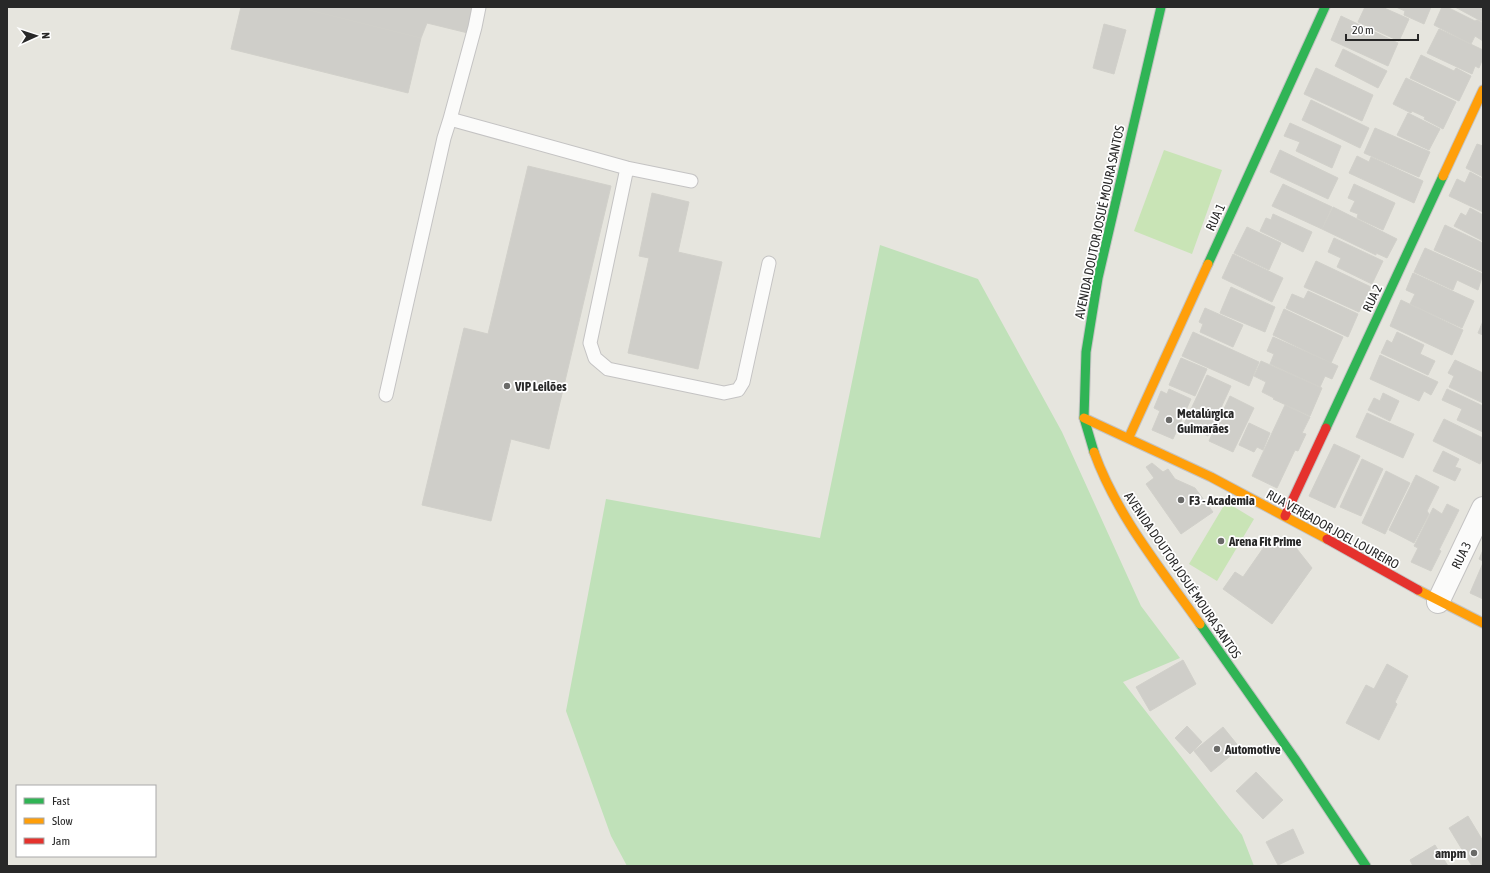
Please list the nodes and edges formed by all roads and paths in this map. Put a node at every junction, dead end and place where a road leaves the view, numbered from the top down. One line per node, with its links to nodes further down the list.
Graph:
1 (479, 7): 5 (lane)
2 (1161, 7): 10 (street, AVENIDA DOUTOR JOSUÉ MOURA SANTOS)
3 (1326, 7): 11 (street, RUA 1)
4 (1483, 90): 13 (street, RUA 2)
5 (450, 119): 6 (lane); 9 (lane)
6 (627, 168): 7 (lane); 8 (lane)
7 (691, 181)
8 (769, 263)
9 (386, 395)
10 (1084, 418): 11 (street, RUA VEREADOR JOEL LOUREIRO); 16 (street, AVENIDA DOUTOR JOSUÉ MOURA SANTOS)
11 (1129, 437): 13 (street, RUA VEREADOR JOEL LOUREIRO)
12 (1483, 508): 14 (street, RUA 3)
13 (1285, 516): 14 (street, RUA VEREADOR JOEL LOUREIRO)
14 (1438, 602): 15 (street, RUA VEREADOR JOEL LOUREIRO)
15 (1483, 623)
16 (1366, 866)

